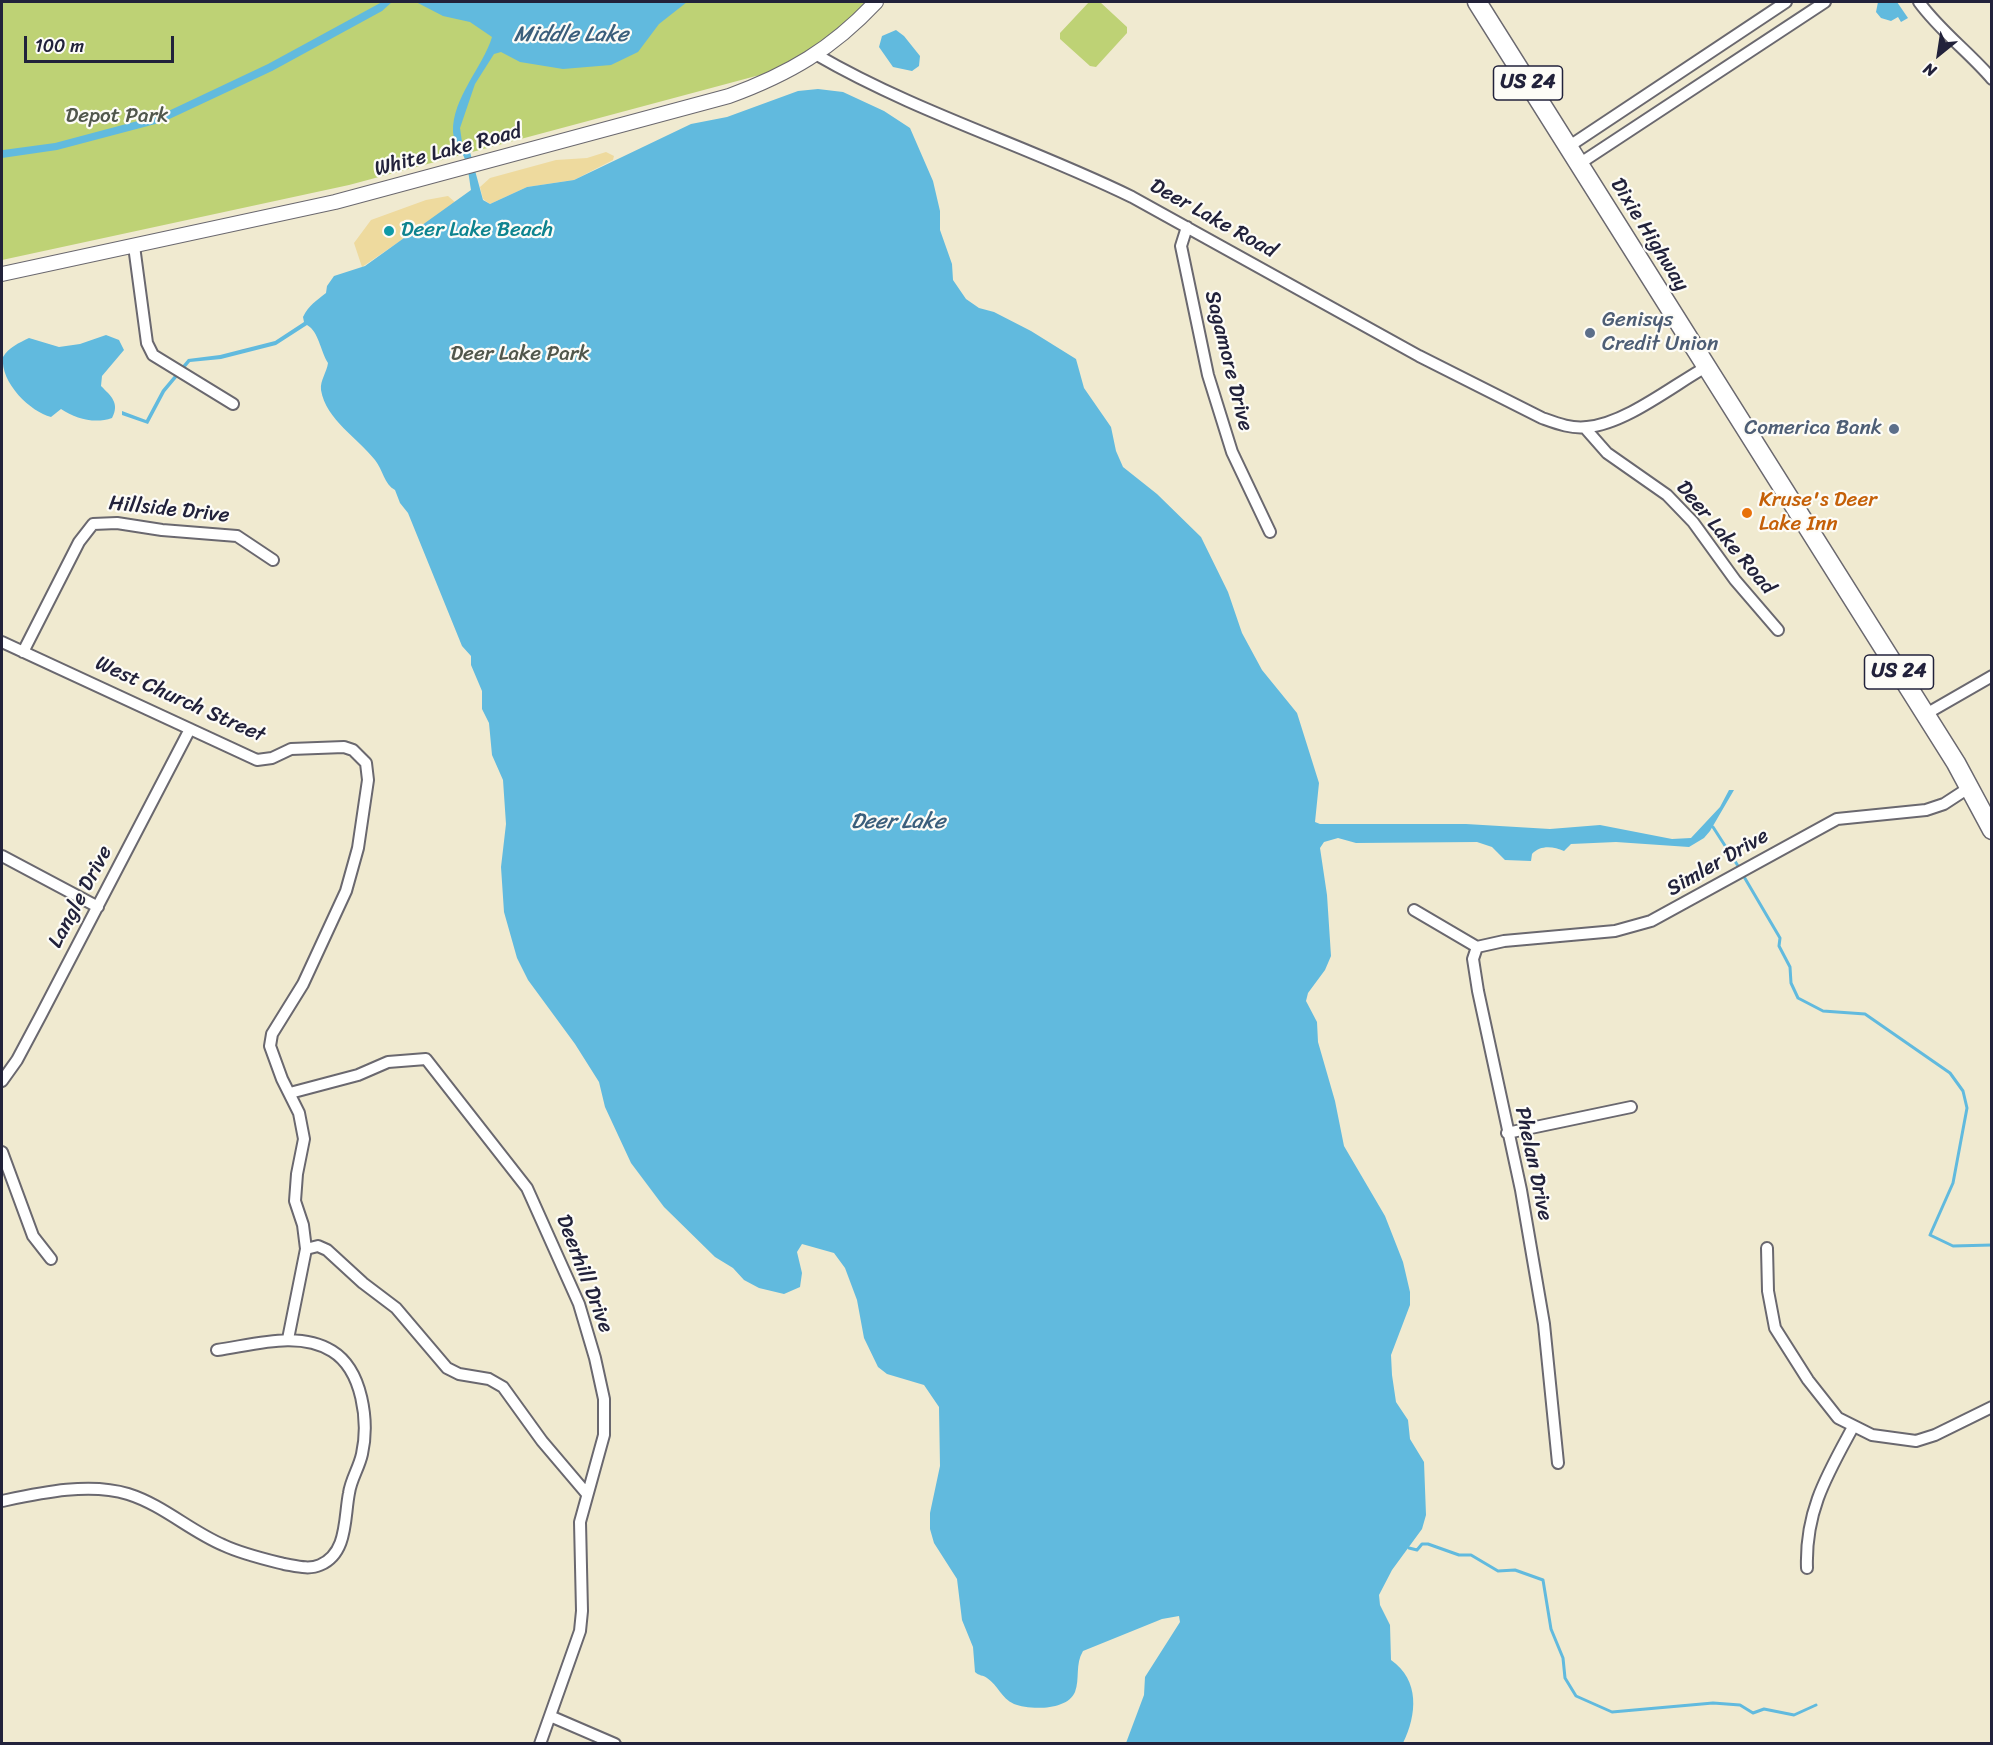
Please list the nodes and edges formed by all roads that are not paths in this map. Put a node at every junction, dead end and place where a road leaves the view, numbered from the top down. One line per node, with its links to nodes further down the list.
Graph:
1 (876, 2): 6 (street, White Lake Road)
2 (1477, 2): 10 (main road, Dixie Highway / US 24)
3 (1786, 2): 7 (street)
4 (1825, 2): 9 (street)
5 (1919, 2): 8 (street)
6 (817, 55): 12 (street, Deer Lake Road); 13 (street, White Lake Road)
7 (1687, 68): 9 (street); 10 (street)
8 (1992, 79)
9 (1699, 85): 11 (street)
10 (1568, 147): 11 (main road, Dixie Highway / US 24)
11 (1578, 165): 15 (main road, Dixie Highway / US 24)
12 (1186, 227): 17 (street, Deer Lake Road); 18 (street, Sagamore Drive)
13 (134, 246): 14 (street, White Lake Road); 16 (street)
14 (2, 274)
15 (1706, 367): 17 (street, Deer Lake Road); 24 (main road, Dixie Highway / US 24)
16 (233, 405)
17 (1584, 428): 20 (street, Deer Lake Road)
18 (1270, 532)
19 (273, 560): 22 (street, Hillside Drive)
20 (1778, 630)
21 (2, 642): 22 (street, West Church Street)
22 (23, 652): 25 (street, West Church Street)
23 (1992, 676): 24 (street)
24 (1926, 714): 26 (main road, Dixie Highway / US 24)
25 (190, 729): 29 (street, Langle Drive); 33 (street, West Church Street)
26 (1970, 787): 27 (main road, Dixie Highway / US 24); 31 (street, Simler Drive)
27 (1992, 830)
28 (2, 856): 29 (street)
29 (98, 906): 32 (street, Langle Drive)
30 (1414, 910): 31 (street)
31 (1477, 947): 35 (street, Phelan Drive)
32 (2, 1082)
33 (290, 1093): 38 (street); 45 (street, Deerhill Drive)
34 (1632, 1107): 35 (street)
35 (1507, 1133): 44 (street, Phelan Drive)
36 (2, 1152): 39 (street)
37 (1767, 1248): 43 (street)
38 (306, 1249): 40 (street); 45 (street)
39 (51, 1259)
40 (288, 1339): 41 (street); 46 (street)
41 (216, 1350)
42 (1992, 1407): 43 (street)
43 (1853, 1427): 47 (street)
44 (1558, 1463)
45 (587, 1494): 48 (street, Deerhill Drive)
46 (2, 1501)
47 (1807, 1568)
48 (550, 1716): 49 (street, Deerhill Drive); 50 (street)
49 (540, 1743)
50 (615, 1743)

